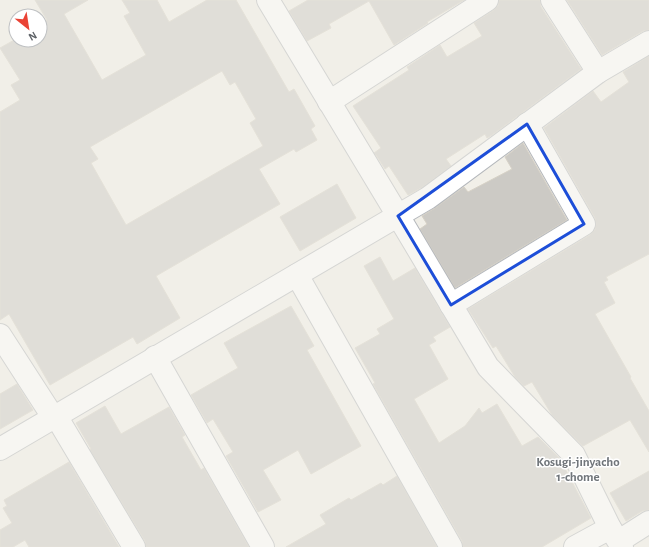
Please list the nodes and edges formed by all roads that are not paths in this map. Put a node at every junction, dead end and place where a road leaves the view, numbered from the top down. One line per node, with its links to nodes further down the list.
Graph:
1 (268, 0): 6 (street)
2 (487, 0): 6 (street)
3 (552, 0): 5 (street)
4 (649, 42): 5 (street)
5 (598, 72): 7 (street)
6 (329, 102): 8 (street)
7 (527, 124): 8 (street); 10 (street)
8 (398, 216): 9 (street); 10 (street)
9 (297, 275): 12 (street); 19 (street)
10 (451, 305): 16 (street)
11 (0, 335): 13 (street)
12 (155, 357): 13 (street); 18 (street)
13 (54, 416): 14 (street); 17 (street)
14 (0, 449)
15 (649, 522): 16 (street)
16 (617, 539): 20 (street)
17 (134, 547)
18 (264, 547)
19 (451, 547)
20 (575, 547)

